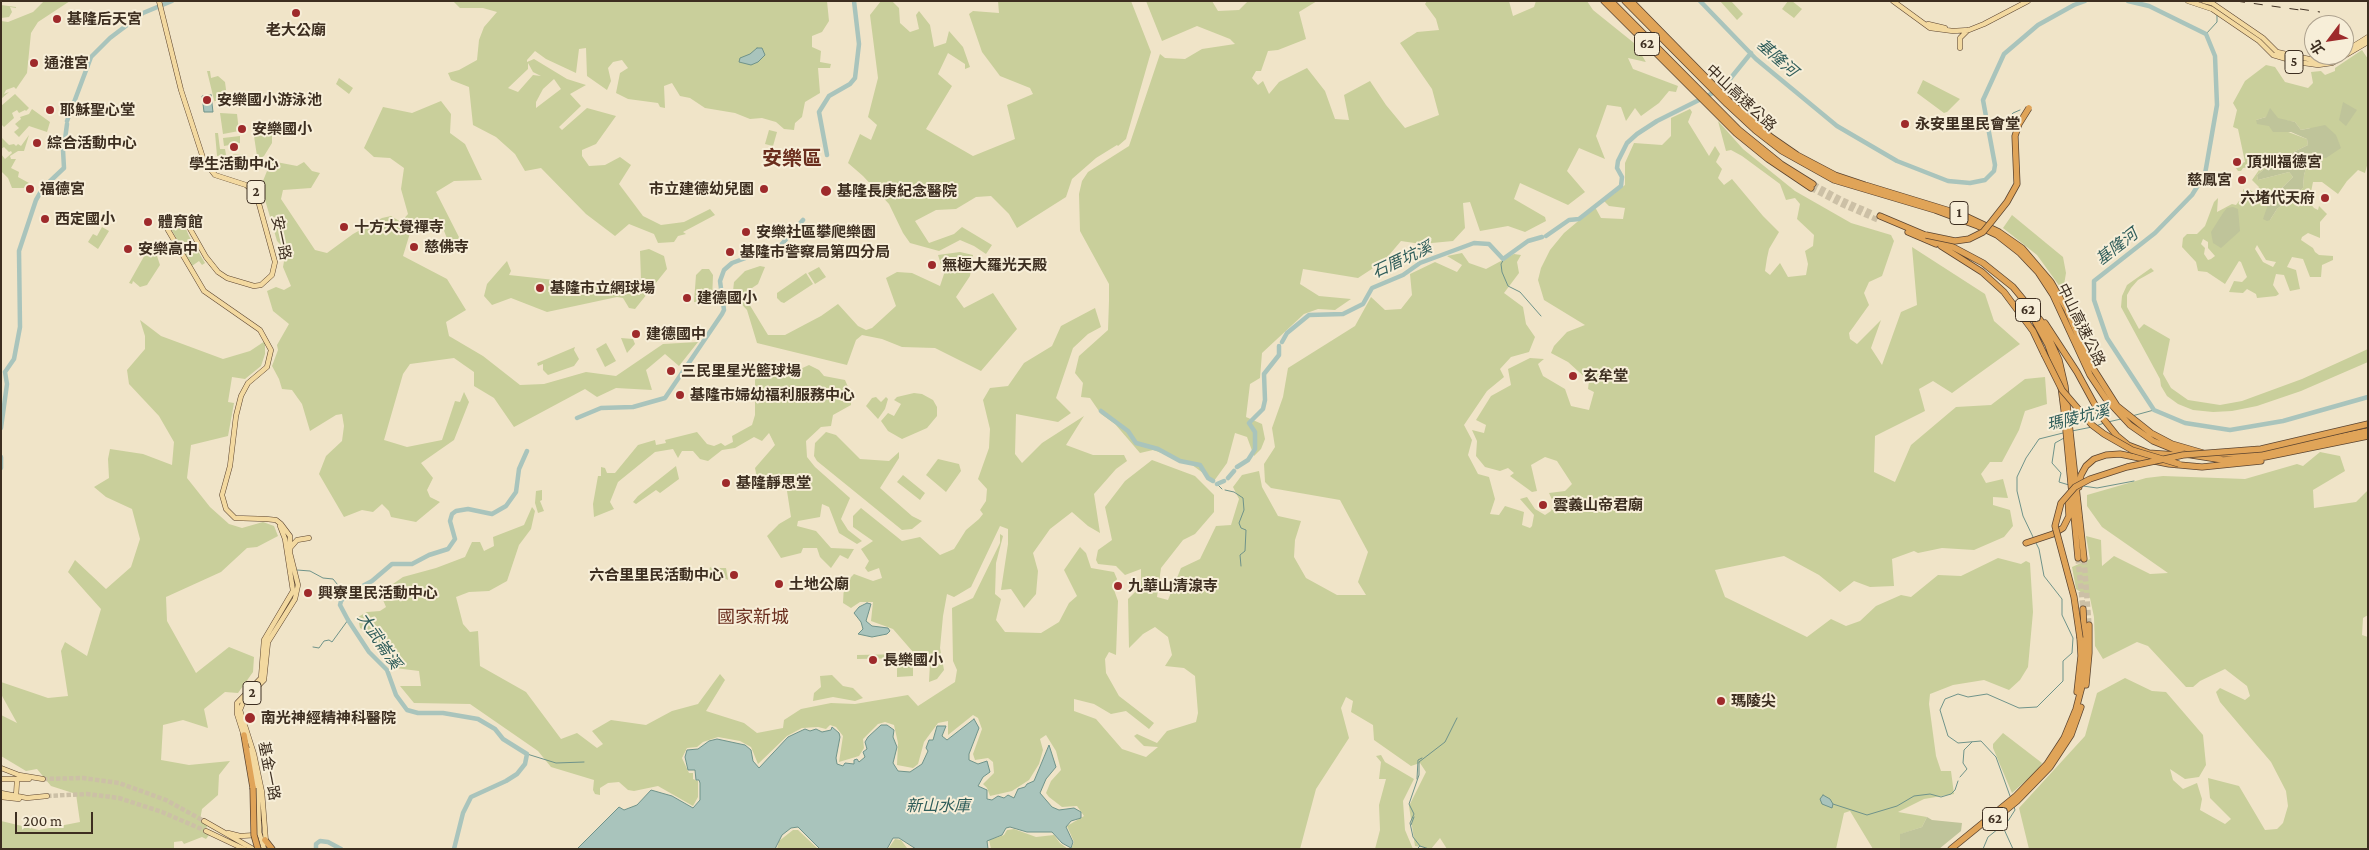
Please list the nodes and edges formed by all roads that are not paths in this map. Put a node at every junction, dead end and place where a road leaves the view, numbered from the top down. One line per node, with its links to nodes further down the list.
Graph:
1 (1604, 1): 19 (highway, 62)
2 (1611, 1): 19 (highway, 62)
3 (1625, 1): 18 (highway, 中山高速公路 / 1)
4 (1631, 1): 18 (highway, 中山高速公路 / 1)
5 (1894, 1): 12 (main road)
6 (2022, 1): 12 (main road)
7 (2028, 1): 12 (main road)
8 (2188, 1): 11 (main road, 5)
9 (2204, 1): 11 (main road, 5)
10 (160, 4): 35 (main road, 安一路 / 2)
11 (2229, 17): 14 (main road, 5); 17 (main road, 5)
12 (1968, 28): 16 (main road)
13 (2368, 37): 15 (main road)
14 (2368, 42)
15 (2354, 46)
16 (1960, 48)
17 (2304, 58)
18 (1701, 75): 29 (highway, 中山高速公路 / 1)
19 (1691, 85): 21 (highway, 62)
20 (2031, 105): 24 (highway, bridge)
21 (1812, 186)
22 (1879, 218): 23 (highway, 62)
23 (1888, 222): 24 (highway, 62); 25 (highway, 62)
24 (1926, 235): 25 (highway, 62, bridge)
25 (1945, 247): 26 (highway, 62); 27 (highway, 62); 34 (highway, bridge)
26 (1995, 272): 27 (highway, 62); 33 (highway, bridge)
27 (2066, 407): 36 (highway, 62); 38 (highway)
28 (2368, 424): 33 (highway, bridge)
29 (2140, 429): 30 (highway, 中山高速公路 / 1); 32 (highway, 中山高速公路 / 1)
30 (2368, 431)
31 (2368, 436): 32 (highway, 中山高速公路 / 1)
32 (2315, 448): 34 (highway)
33 (2183, 455): 42 (highway, bridge)
34 (2179, 464): 36 (highway, bridge)
35 (270, 520): 39 (main road, 基金一路 / 2); 43 (main road, 基金一路 / 2)
36 (2080, 536): 36 (highway, 62)
37 (309, 538): 39 (main road)
38 (2026, 543)
39 (290, 553): 43 (main road, 基金一路 / 2)
40 (2083, 609): 42 (highway, 62)
41 (2089, 625): 42 (highway, 62)
42 (2082, 686): 44 (highway, 62); 44 (highway, 62)
43 (246, 734): 53 (main road, 基金一路 / 2); 62 (highway, bridge)
44 (2062, 746): 60 (highway, 62)
45 (1, 768): 47 (main road)
46 (1, 779): 47 (main road)
47 (17, 780): 51 (main road)
48 (1, 793): 51 (main road)
49 (48, 796): 52 (main road)
50 (1, 797): 52 (main road)
51 (16, 797): 52 (main road)
52 (27, 798)
53 (261, 799): 57 (main road, 基金一路 / 2); 58 (main road, 基金一路 / 2)
54 (204, 821): 55 (main road)
55 (217, 829): 57 (main road); 59 (main road)
56 (206, 831): 61 (main road)
57 (260, 835): 58 (main road); 63 (main road, 基金一路 / 2)
58 (265, 840): 64 (main road, 基金一路 / 2); 65 (highway)
59 (252, 848)
60 (1954, 848)
61 (244, 849)
62 (258, 849)
63 (264, 849)
64 (268, 849)
65 (272, 849)

